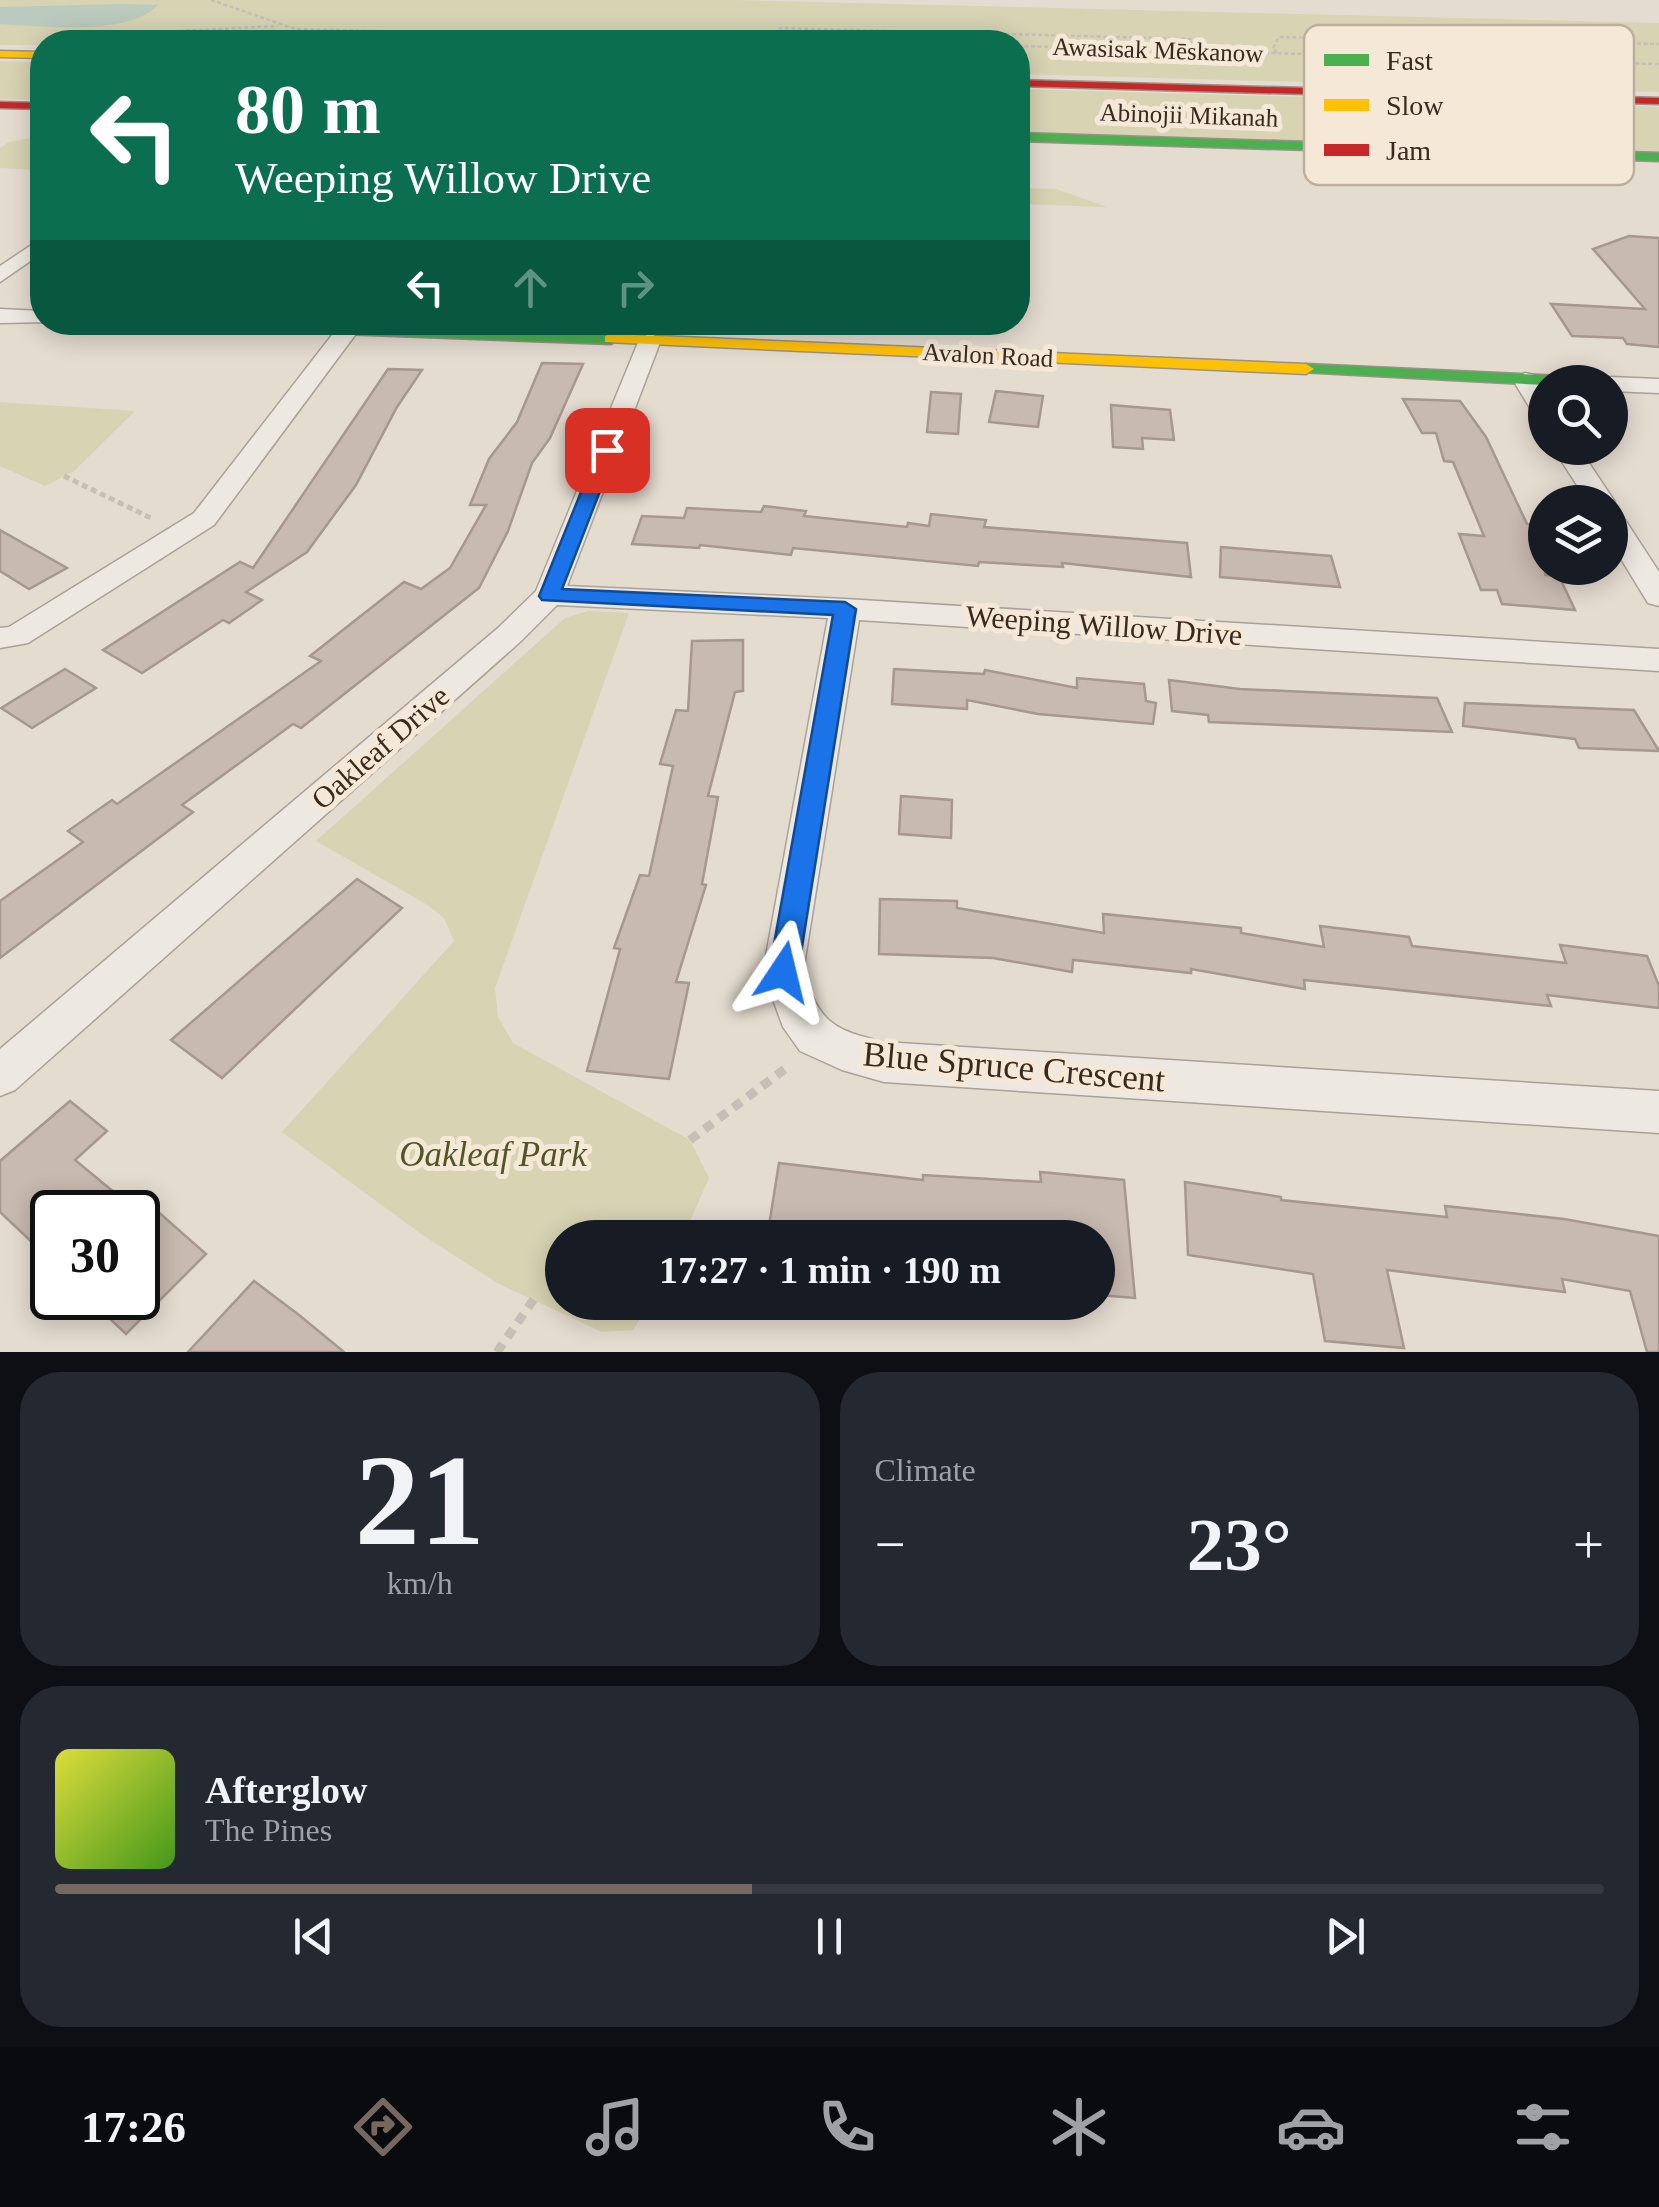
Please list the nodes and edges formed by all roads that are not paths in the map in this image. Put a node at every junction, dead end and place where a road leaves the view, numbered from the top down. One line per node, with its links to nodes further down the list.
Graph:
1 (30, 49): 2 (main road)
2 (0, 54)
3 (1030, 82): 4 (main road, Abinojii Mikanah)
4 (1304, 90)
5 (1634, 99): 6 (main road, Abinojii Mikanah)
6 (1659, 100)
7 (0, 105): 8 (main road)
8 (30, 106)
9 (1030, 137): 10 (main road, Abinojii Mikanah)
10 (1304, 146)
11 (1634, 156): 12 (main road, Abinojii Mikanah)
12 (1659, 157)
13 (30, 253): 14 (street)
14 (0, 276)
15 (0, 316): 16 (street)
16 (30, 317)
17 (345, 335): 29 (street)
18 (461, 335): 19 (main road, Avalon Road)
19 (650, 340): 20 (main road, Avalon Road); 26 (street, Oakleaf Drive)
20 (1524, 380): 21 (main road, Avalon Road); 23 (street)
21 (1528, 380)
22 (1628, 385): 24 (street)
23 (1528, 386)
24 (1659, 386)
25 (1628, 547): 27 (street)
26 (549, 596): 28 (street, Weeping Willow Drive); 31 (street, Oakleaf Drive)
27 (1659, 596)
28 (845, 609): 30 (street, Weeping Willow Drive); 32 (street, Blue Spruce Crescent)
29 (0, 638)
30 (1659, 660)
31 (0, 1076)
32 (1659, 1112)

